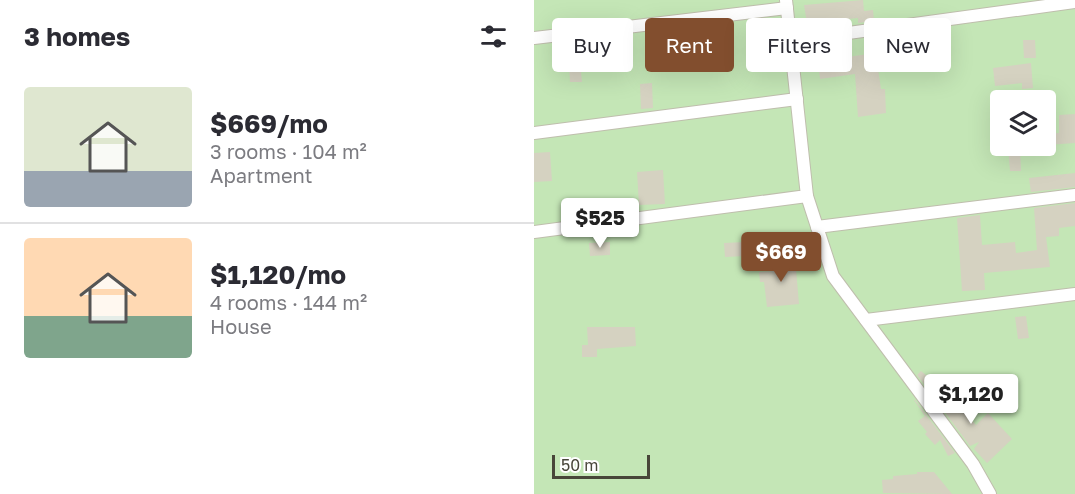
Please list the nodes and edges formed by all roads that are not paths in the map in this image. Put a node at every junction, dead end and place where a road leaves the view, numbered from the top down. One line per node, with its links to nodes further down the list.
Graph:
1 (1075, 2): 3 (street)
2 (786, 4): 4 (street)
3 (852, 33)
4 (534, 38)
5 (793, 72): 6 (street)
6 (796, 99): 7 (street); 9 (street)
7 (534, 133)
8 (1075, 195): 10 (street)
9 (807, 196): 10 (street); 11 (street)
10 (817, 227): 13 (street)
11 (534, 232)
12 (1075, 294): 13 (street)
13 (866, 320): 14 (street)
14 (990, 494)

